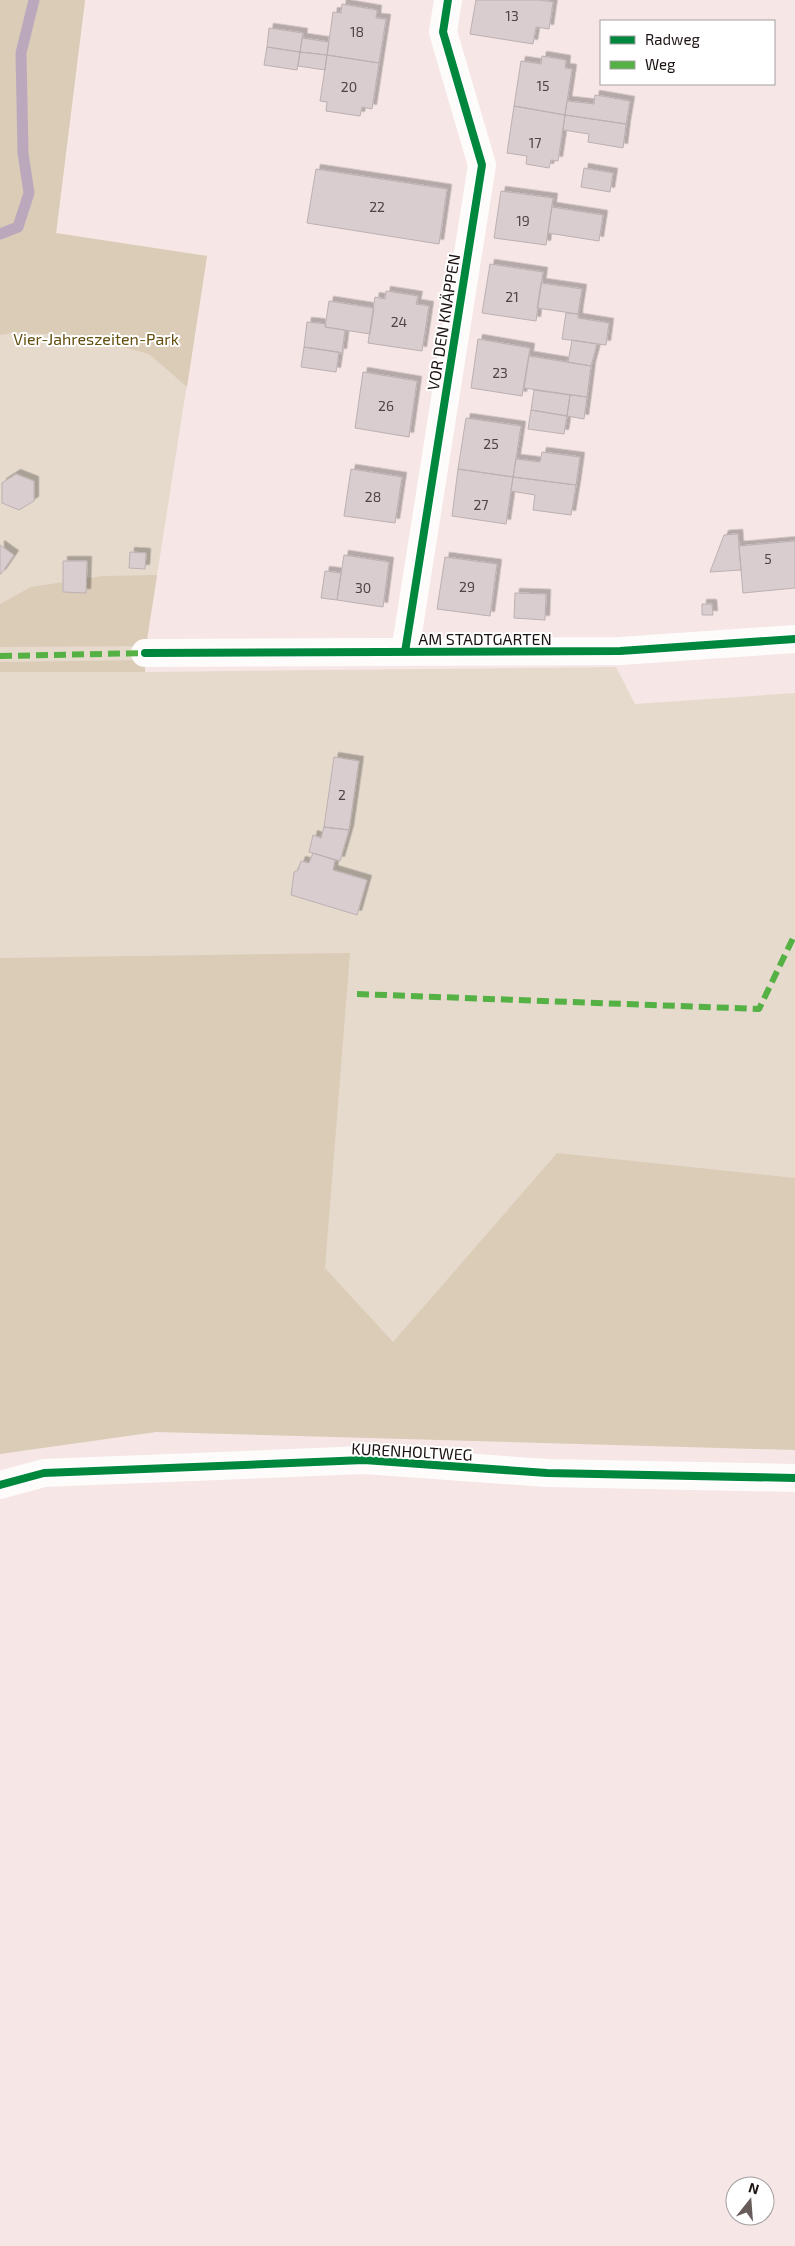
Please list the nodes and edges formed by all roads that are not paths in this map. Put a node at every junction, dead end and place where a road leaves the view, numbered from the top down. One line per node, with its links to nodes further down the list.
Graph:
1 (448, 0): 3 (street, VOR DEN KNÄPPEN)
2 (795, 639): 3 (street, AM STADTGARTEN)
3 (405, 652): 4 (street, AM STADTGARTEN)
4 (145, 654)
5 (795, 1478): 6 (street, KURENHOLTWEG)
6 (0, 1485)

